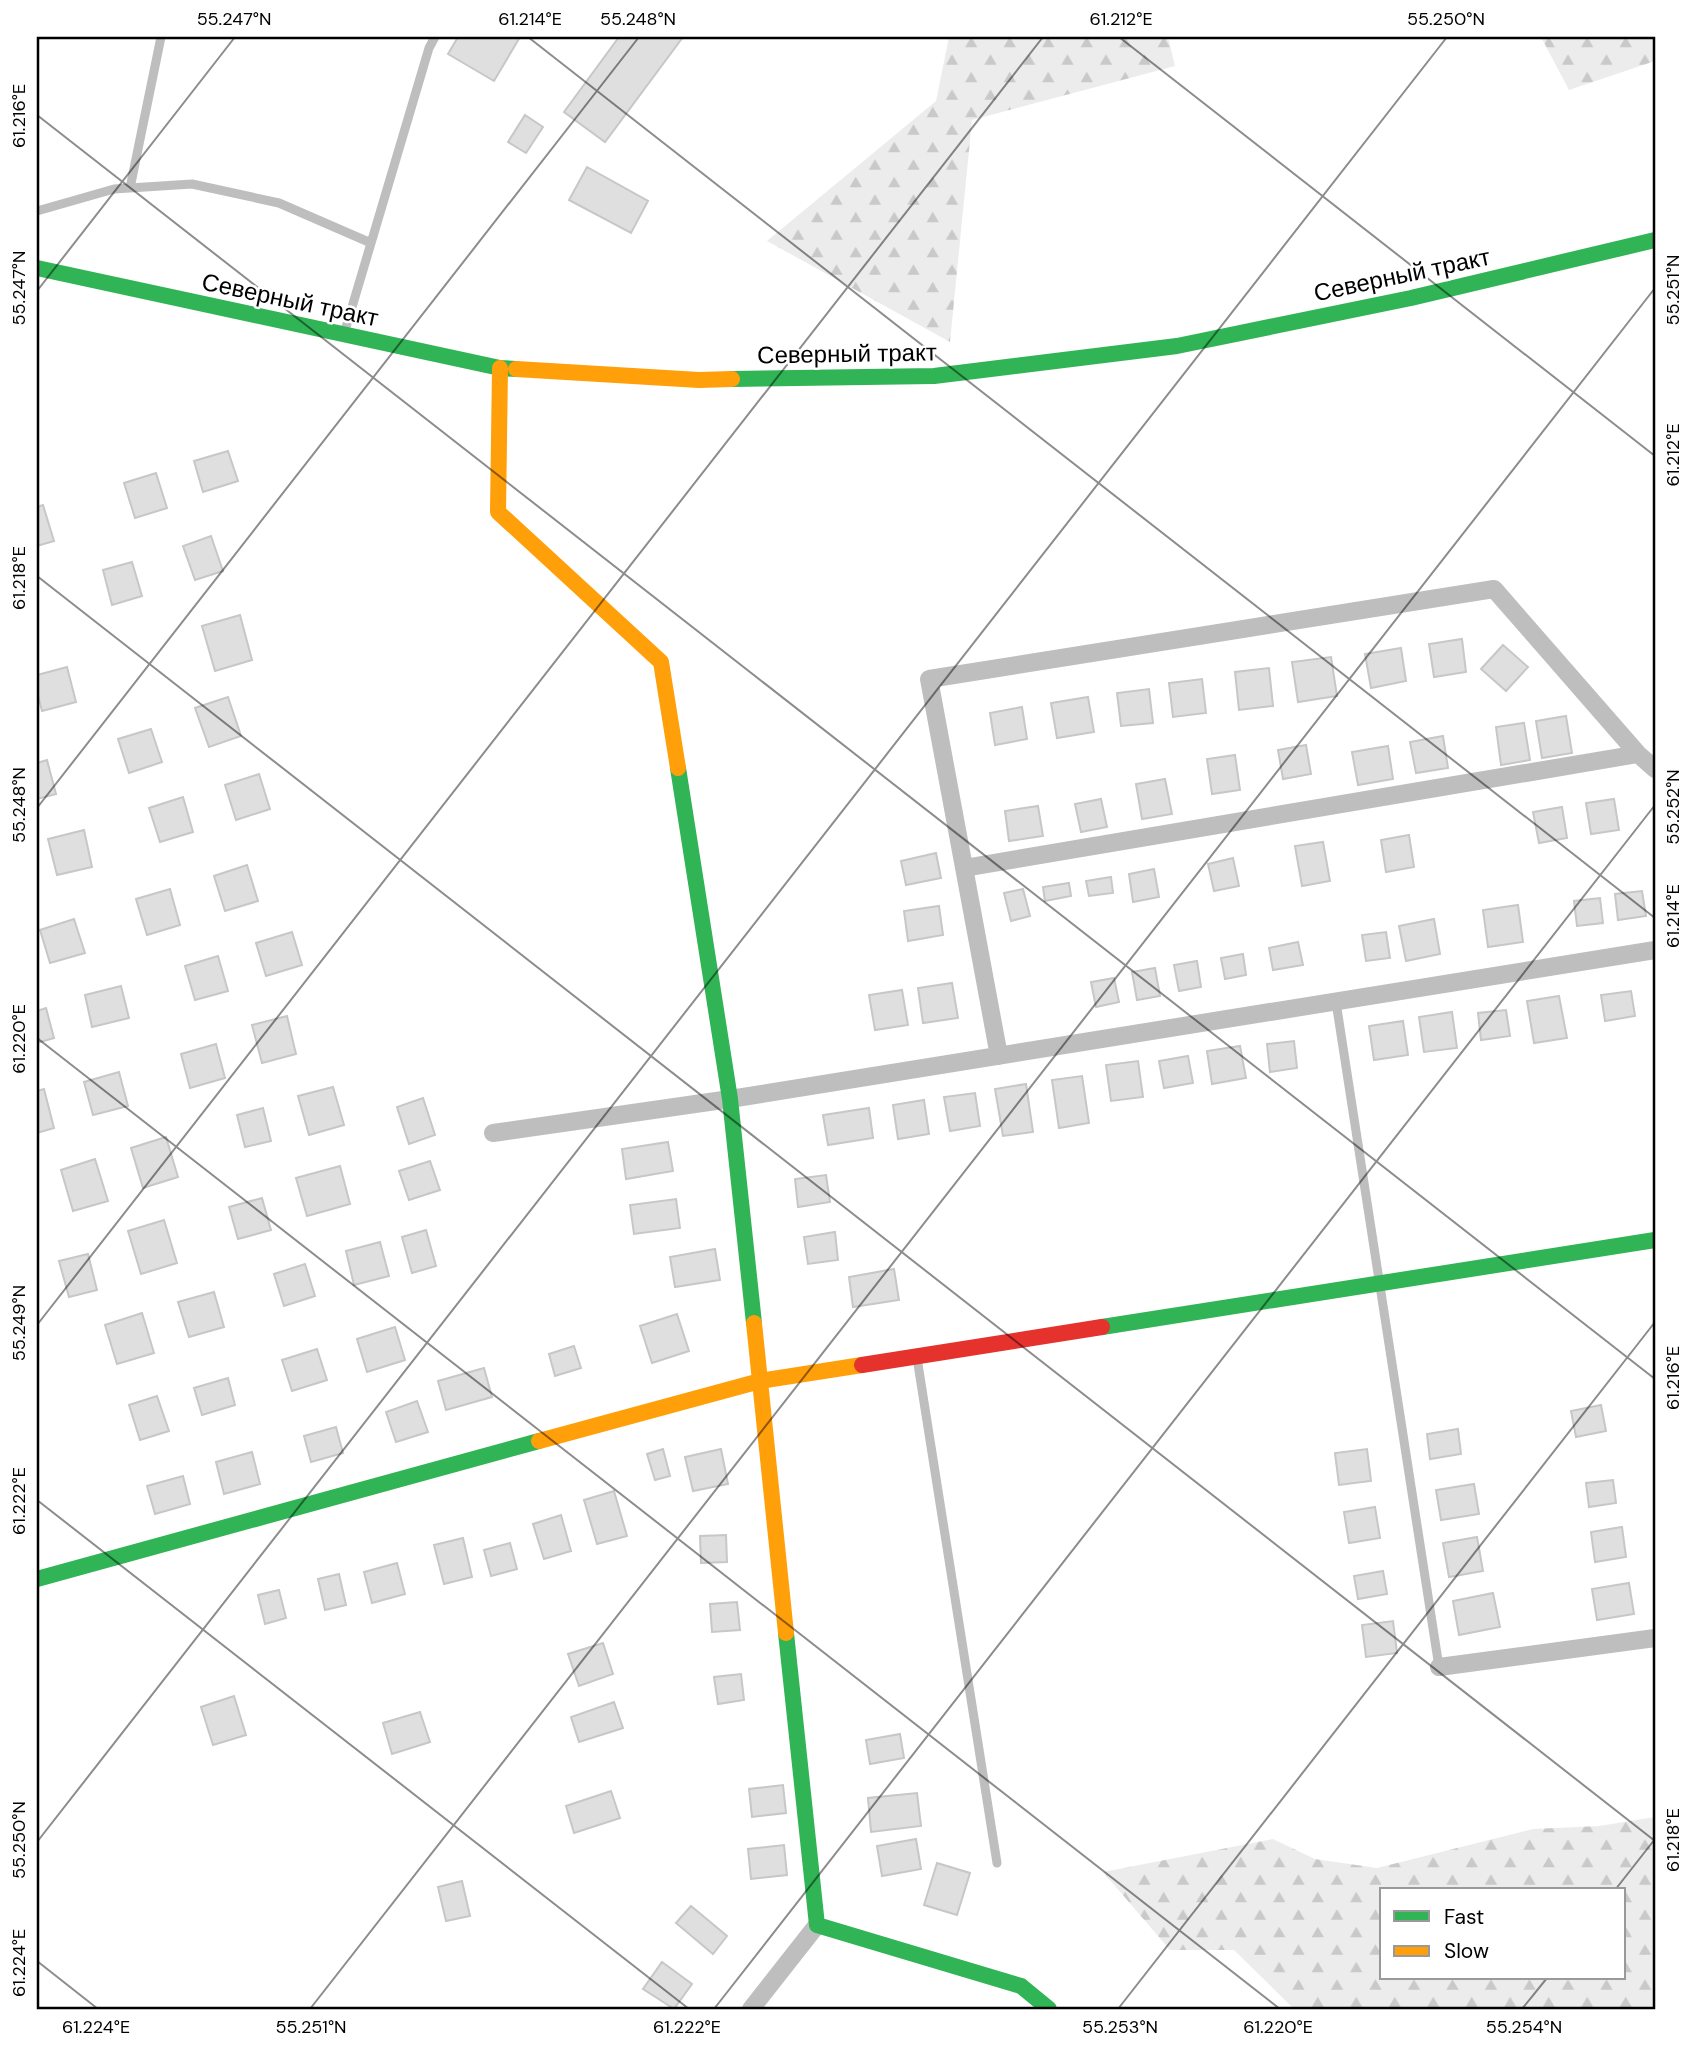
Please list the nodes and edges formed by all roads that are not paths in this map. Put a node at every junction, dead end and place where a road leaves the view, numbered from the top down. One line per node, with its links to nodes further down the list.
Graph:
1 (161, 37): 3 (lane)
2 (435, 37): 6 (lane)
3 (130, 188): 4 (lane); 6 (lane)
4 (37, 211)
5 (1655, 240): 9 (street, Северный тракт)
6 (371, 243): 8 (lane)
7 (37, 268): 8 (street, Северный тракт)
8 (344, 335): 9 (street, Северный тракт)
9 (500, 368): 16 (street)
10 (1638, 754): 11 (street); 12 (street); 12 (street)
11 (1655, 769)
12 (964, 868): 15 (street)
13 (1655, 950): 14 (street)
14 (1336, 1002): 15 (street); 19 (lane)
15 (999, 1056): 16 (street)
16 (730, 1099): 17 (street); 21 (street)
17 (494, 1133)
18 (1655, 1240): 19 (street)
19 (1380, 1284): 20 (street); 24 (lane)
20 (917, 1356): 21 (street); 25 (lane)
21 (760, 1381): 22 (street); 26 (street)
22 (37, 1579)
23 (1655, 1638): 24 (street)
24 (1439, 1667)
25 (997, 1863)
26 (817, 1925): 27 (street); 28 (street)
27 (751, 2009)
28 (1049, 2009)

